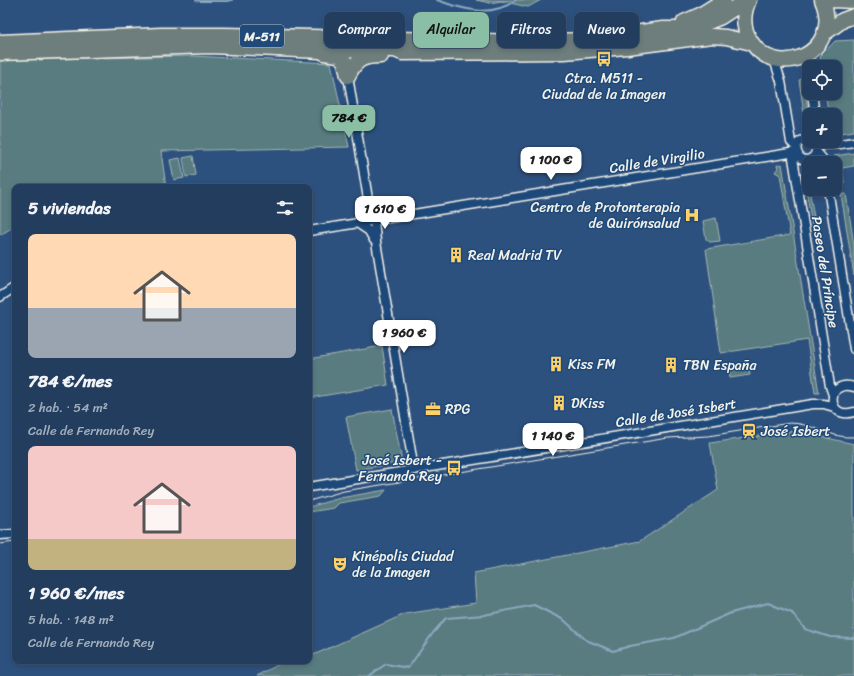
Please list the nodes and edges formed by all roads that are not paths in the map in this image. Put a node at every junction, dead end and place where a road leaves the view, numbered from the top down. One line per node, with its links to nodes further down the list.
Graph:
1 (724, 0): 7 (highway)
2 (748, 0): 7 (highway, M-511); 10 (highway, M-511)
3 (822, 0): 8 (highway)
4 (832, 0): 5 (highway)
5 (854, 1)
6 (854, 16): 8 (highway)
7 (664, 29): 9 (highway, M-511)
8 (824, 33): 14 (highway)
9 (0, 42)
10 (752, 43): 13 (highway, M-511); 15 (highway, M-511)
11 (320, 51): 12 (highway, M-511); 13 (highway, M-511); 17 (highway, M-511)
12 (0, 53)
13 (402, 53): 17 (highway, M-511)
14 (807, 55): 15 (highway); 16 (street)
15 (774, 59): 22 (street, Paseo del Príncipe)
16 (808, 60)
17 (348, 76): 24 (street)
18 (802, 140): 22 (street)
19 (854, 142): 20 (street)
20 (842, 144)
21 (814, 148): 22 (street)
22 (796, 151): 25 (street, Calle de Virgilio); 33 (street, Paseo del Príncipe)
23 (829, 196): 31 (street, Paseo del Príncipe)
24 (368, 199): 25 (street); 26 (street)
25 (374, 220): 26 (street, Calle de Virgilio); 28 (street)
26 (357, 223): 27 (street, Calle de Virgilio); 28 (street)
27 (312, 230)
28 (376, 242): 36 (street)
29 (12, 289): 30 (street)
30 (0, 297)
31 (854, 349)
32 (854, 387): 33 (street)
33 (833, 395): 34 (street, Paseo del Príncipe)
34 (834, 407): 35 (street, Calle de José Isbert); 36 (street, Calle de José Isbert)
35 (854, 412)
36 (414, 470): 37 (street, Calle de José Isbert)
37 (312, 487)
38 (12, 534): 39 (street)
39 (0, 535)

